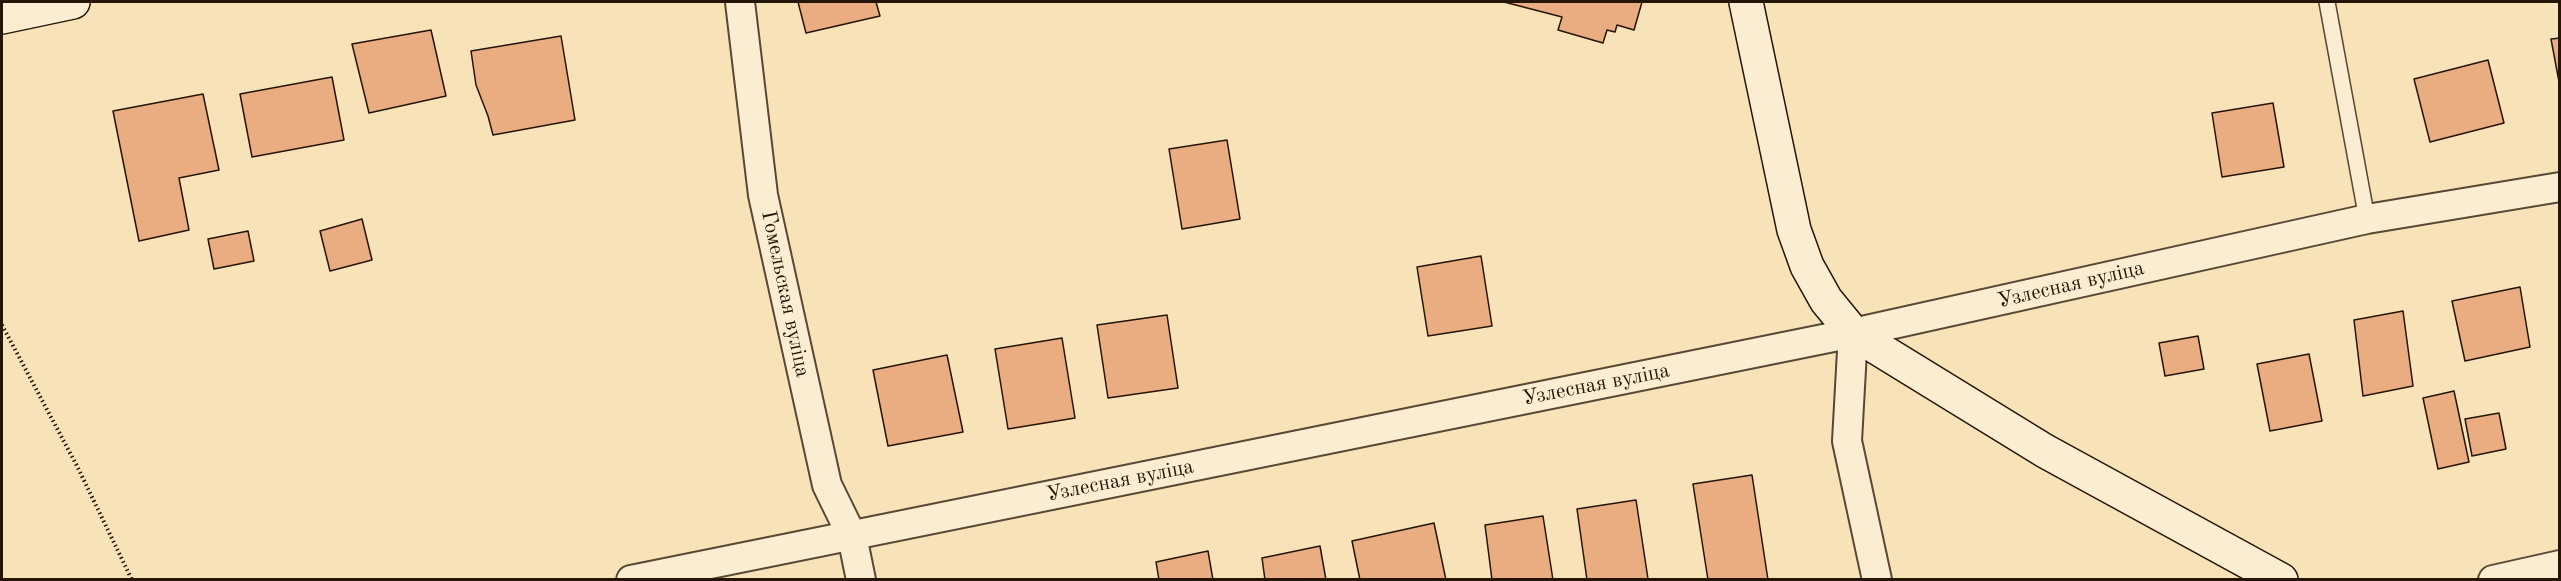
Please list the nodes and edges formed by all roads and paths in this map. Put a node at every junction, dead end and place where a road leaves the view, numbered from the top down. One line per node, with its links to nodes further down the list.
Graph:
1 (73, 2): 5 (main road)
2 (740, 2): 10 (street, Гомельская вуліца)
3 (1746, 2): 9 (main road)
4 (2327, 2): 7 (lane)
5 (2, 17)
6 (2559, 187): 7 (street, Узлесная вуліца)
7 (2367, 219): 9 (street, Узлесная вуліца)
8 (2, 326): 12 (path)
9 (1853, 333): 10 (street, Узлесная вуліца); 15 (street); 16 (main road)
10 (852, 536): 13 (street, Узлесная вуліца); 14 (street, Гомельская вуліца)
11 (2559, 565): 17 (street)
12 (132, 579)
13 (632, 579)
14 (861, 579)
15 (1877, 579)
16 (2281, 579)
17 (2493, 579)

